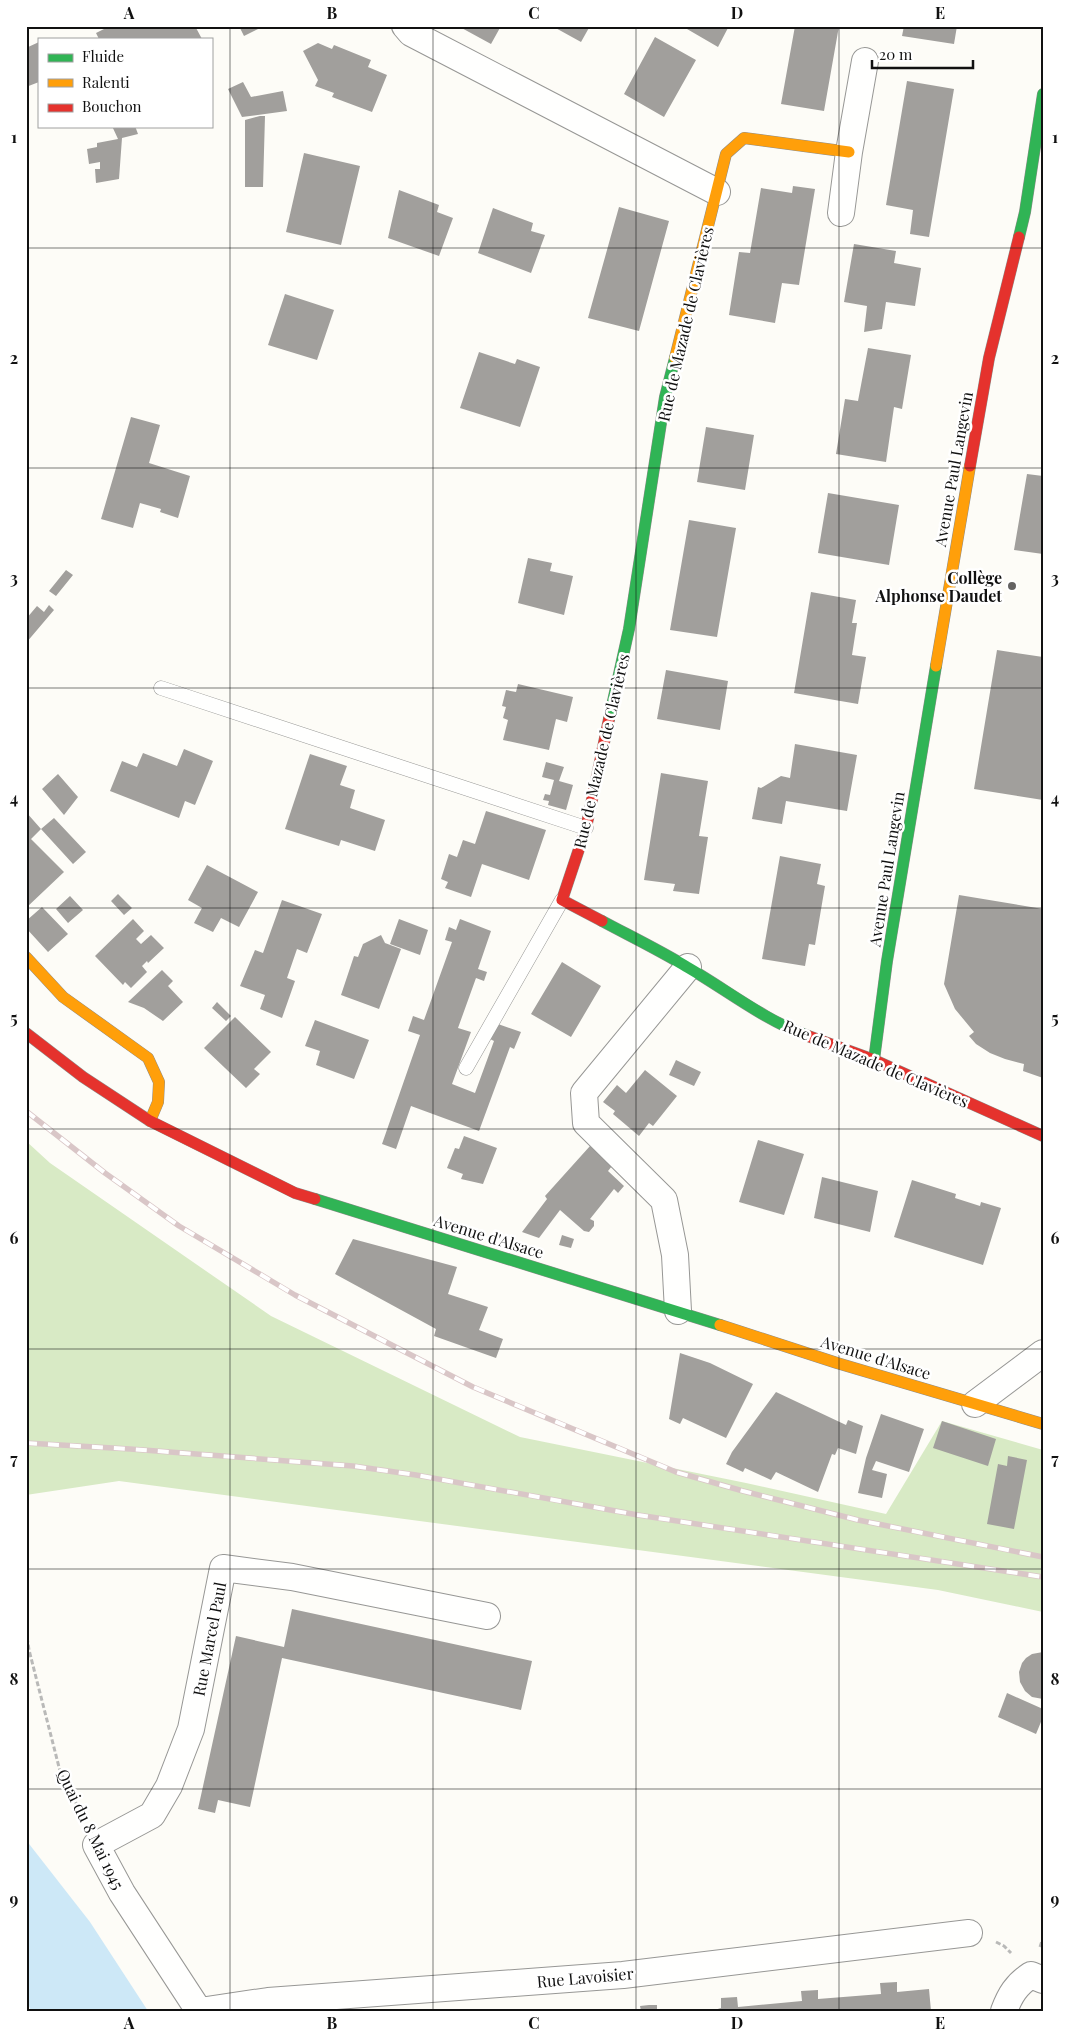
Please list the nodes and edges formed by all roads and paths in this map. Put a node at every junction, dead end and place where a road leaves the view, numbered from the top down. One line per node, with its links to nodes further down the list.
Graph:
1 (404, 26): 5 (street)
2 (866, 61): 4 (street)
3 (1043, 94): 13 (street, Avenue Paul Langevin)
4 (849, 152): 5 (street, Rue de Mazade de Clavières); 6 (street)
5 (717, 192): 8 (street, Rue de Mazade de Clavières)
6 (841, 213)
7 (161, 688): 8 (lane)
8 (586, 828): 9 (street, Rue de Mazade de Clavières)
9 (562, 900): 11 (street, Rue de Mazade de Clavières); 14 (lane)
10 (26, 958): 15 (street)
11 (688, 967): 13 (street, Rue de Mazade de Clavières); 17 (street)
12 (26, 1033): 15 (street, Avenue d'Alsace)
13 (874, 1060): 16 (street, Rue de Mazade de Clavières)
14 (466, 1068)
15 (150, 1120): 17 (street, Avenue d'Alsace)
16 (1043, 1136)
17 (678, 1311): 19 (street, Avenue d'Alsace)
18 (1043, 1353): 19 (street)
19 (975, 1404): 20 (street, Avenue d'Alsace)
20 (1043, 1424)
21 (487, 1616): 23 (street, Rue Marcel Paul)
22 (26, 1630): 23 (path, Quai du 8 Mai 1945)
23 (96, 1845): 26 (street, Quai du 8 Mai 1945)
24 (969, 1932): 26 (street, Rue Lavoisier)
25 (1043, 1980): 27 (street)
26 (199, 2011)
27 (1004, 2011)

